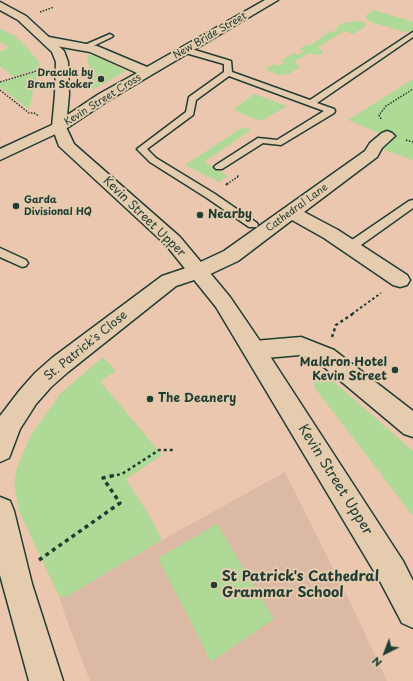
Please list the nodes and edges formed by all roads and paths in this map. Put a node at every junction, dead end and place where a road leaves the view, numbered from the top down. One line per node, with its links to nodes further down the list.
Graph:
1 (272, 0): 7 (street, New Bride Street)
2 (0, 5): 5 (street)
3 (413, 34): 14 (lane)
4 (110, 36): 6 (lane)
5 (49, 42): 6 (street); 8 (street)
6 (84, 47): 9 (street)
7 (185, 50): 9 (street, New Bride Street); 10 (lane)
8 (62, 62): 11 (path); 15 (street)
9 (147, 72): 15 (street, Kevin Street Cross)
10 (228, 73): 14 (lane); 21 (lane)
11 (0, 82)
12 (413, 88): 16 (path)
13 (0, 90): 15 (path)
14 (312, 103): 18 (lane)
15 (59, 127): 17 (street, Kevin Street Cross); 25 (street, Kevin Street Upper)
16 (387, 136): 20 (street, Cathedral Lane)
17 (1, 154)
18 (219, 167)
19 (413, 203): 22 (lane)
20 (291, 212): 22 (street); 25 (street, Cathedral Lane)
21 (253, 225)
22 (350, 247): 26 (street)
23 (0, 252): 24 (lane)
24 (22, 263)
25 (199, 271): 27 (street, Kevin Street Upper); 30 (street, St. Patrick's Close)
26 (400, 280): 28 (path)
27 (254, 350): 28 (street); 34 (street, Kevin Street Upper)
28 (326, 356): 29 (street)
29 (413, 426)
30 (0, 450)
31 (175, 450): 33 (path)
32 (0, 511): 33 (street)
33 (16, 575): 35 (street)
34 (413, 612)
35 (46, 681)

